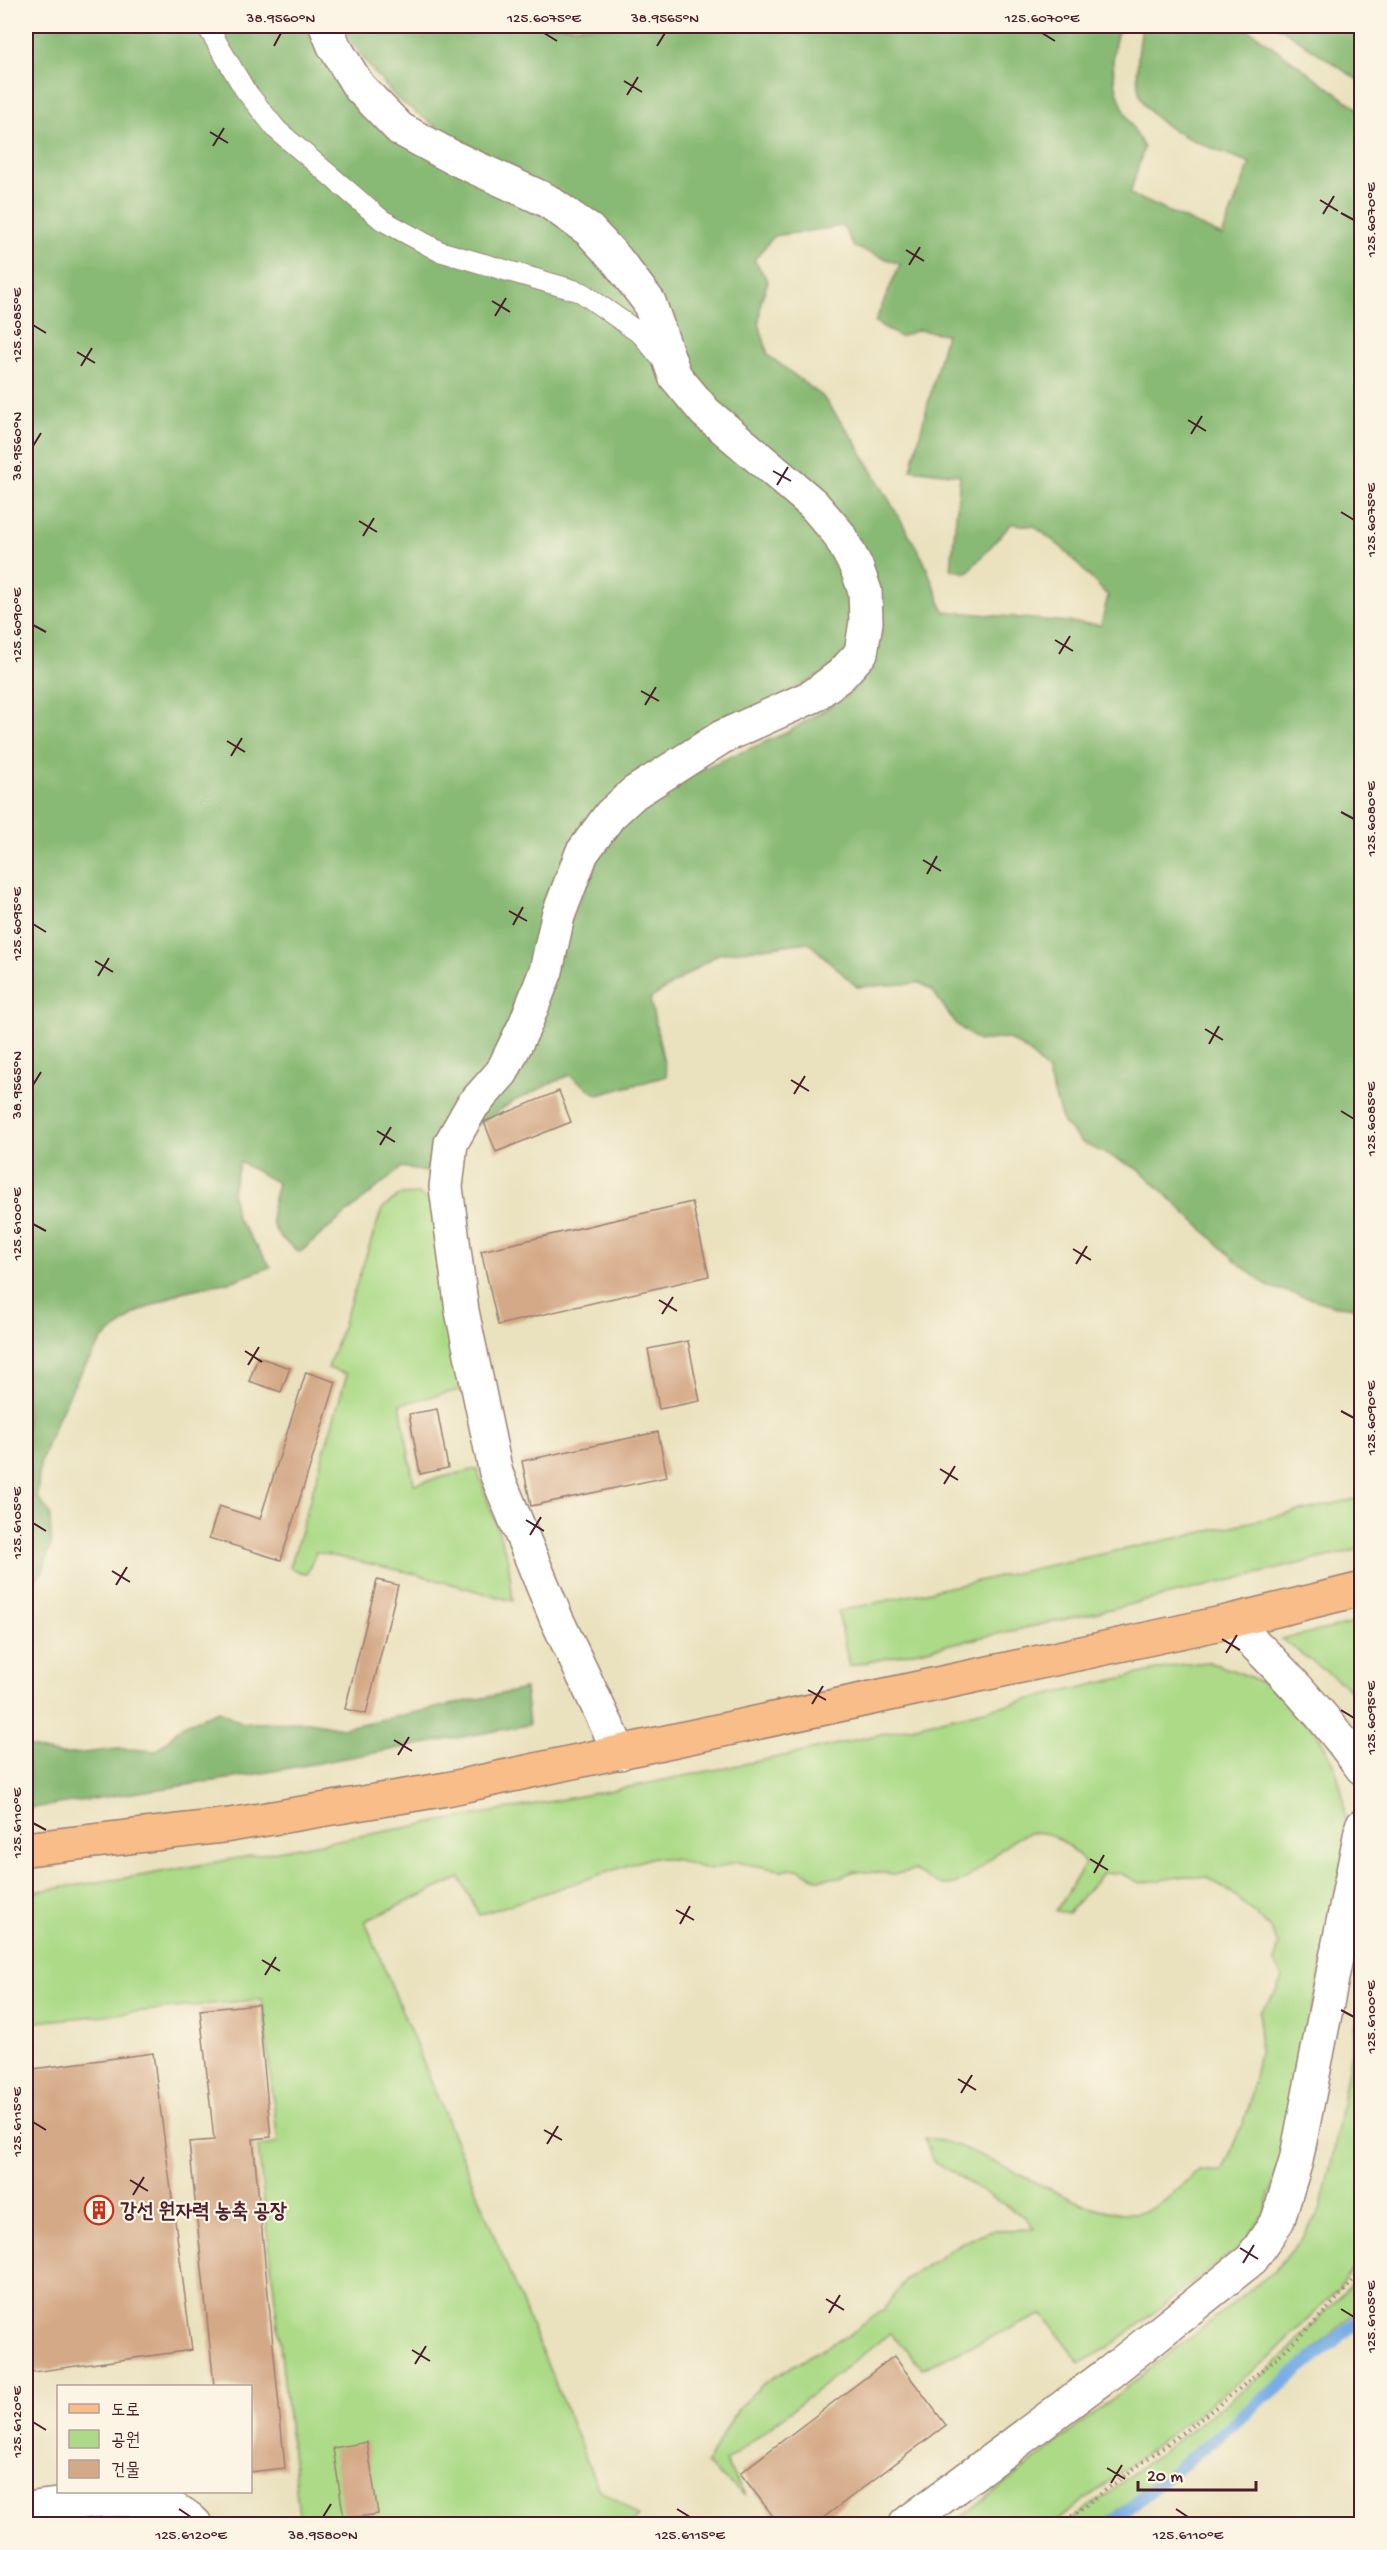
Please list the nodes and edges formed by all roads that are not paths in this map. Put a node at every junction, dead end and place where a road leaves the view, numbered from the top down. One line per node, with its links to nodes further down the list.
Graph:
1 (207, 26): 3 (lane)
2 (326, 26): 3 (street)
3 (675, 376): 6 (street)
4 (1362, 1589): 5 (main road)
5 (1231, 1621): 6 (main road); 7 (street)
6 (620, 1753): 9 (main road)
7 (1362, 1768)
8 (1362, 1826): 12 (street)
9 (26, 1849)
10 (26, 2509): 11 (street)
11 (195, 2524)
12 (906, 2524)

